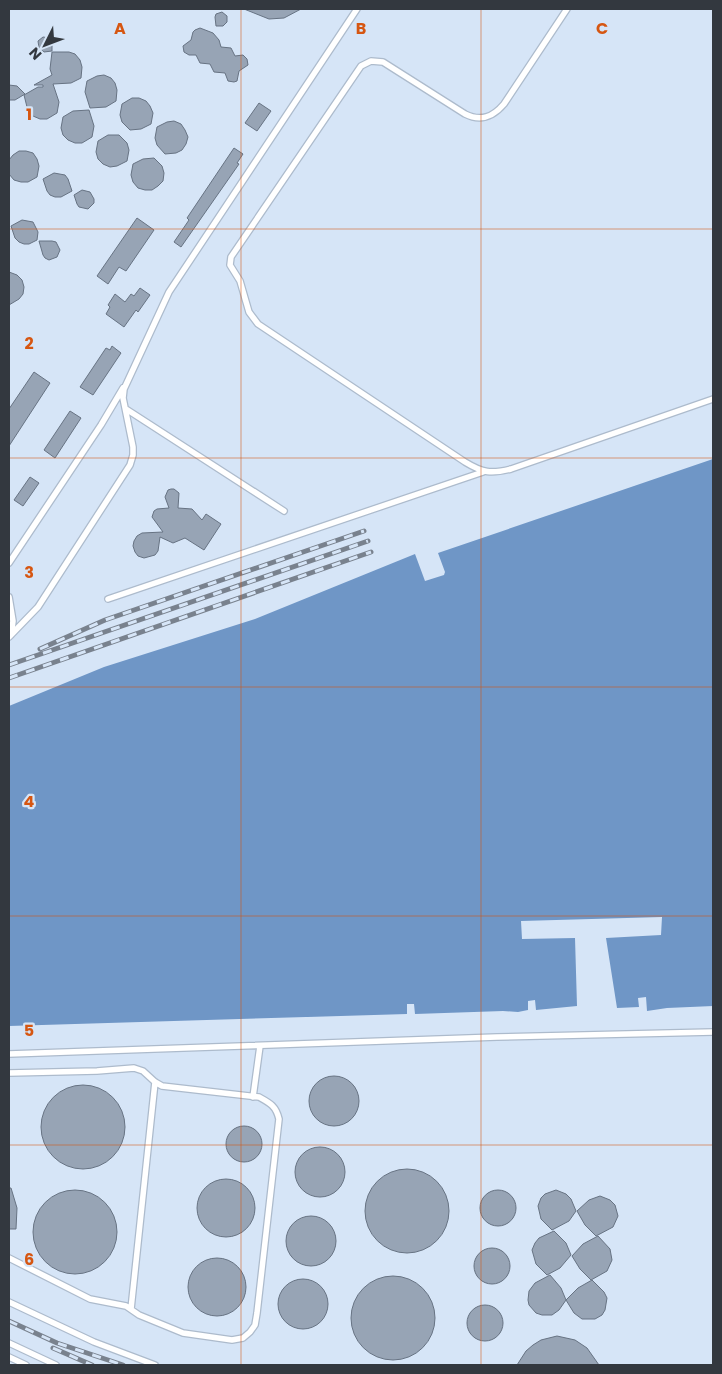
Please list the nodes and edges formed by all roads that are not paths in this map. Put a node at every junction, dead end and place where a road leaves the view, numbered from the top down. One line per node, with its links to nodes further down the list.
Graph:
1 (357, 9): 3 (lane)
2 (567, 9): 6 (lane)
3 (127, 380): 5 (lane); 8 (lane)
4 (713, 399): 6 (lane)
5 (126, 409): 7 (lane); 11 (lane)
6 (484, 472): 10 (lane)
7 (284, 511)
8 (9, 563)
9 (9, 597): 11 (lane)
10 (108, 598)
11 (10, 636)
12 (713, 1032): 13 (lane)
13 (260, 1046): 14 (lane); 17 (lane)
14 (9, 1054)
15 (9, 1073): 16 (lane)
16 (155, 1082): 17 (lane); 20 (lane)
17 (253, 1097): 20 (lane)
18 (9, 1258): 20 (lane)
19 (9, 1302): 25 (lane)
20 (131, 1309)
21 (9, 1343): 24 (lane)
22 (9, 1357): 23 (lane)
23 (26, 1365)
24 (56, 1365)
25 (154, 1365)

